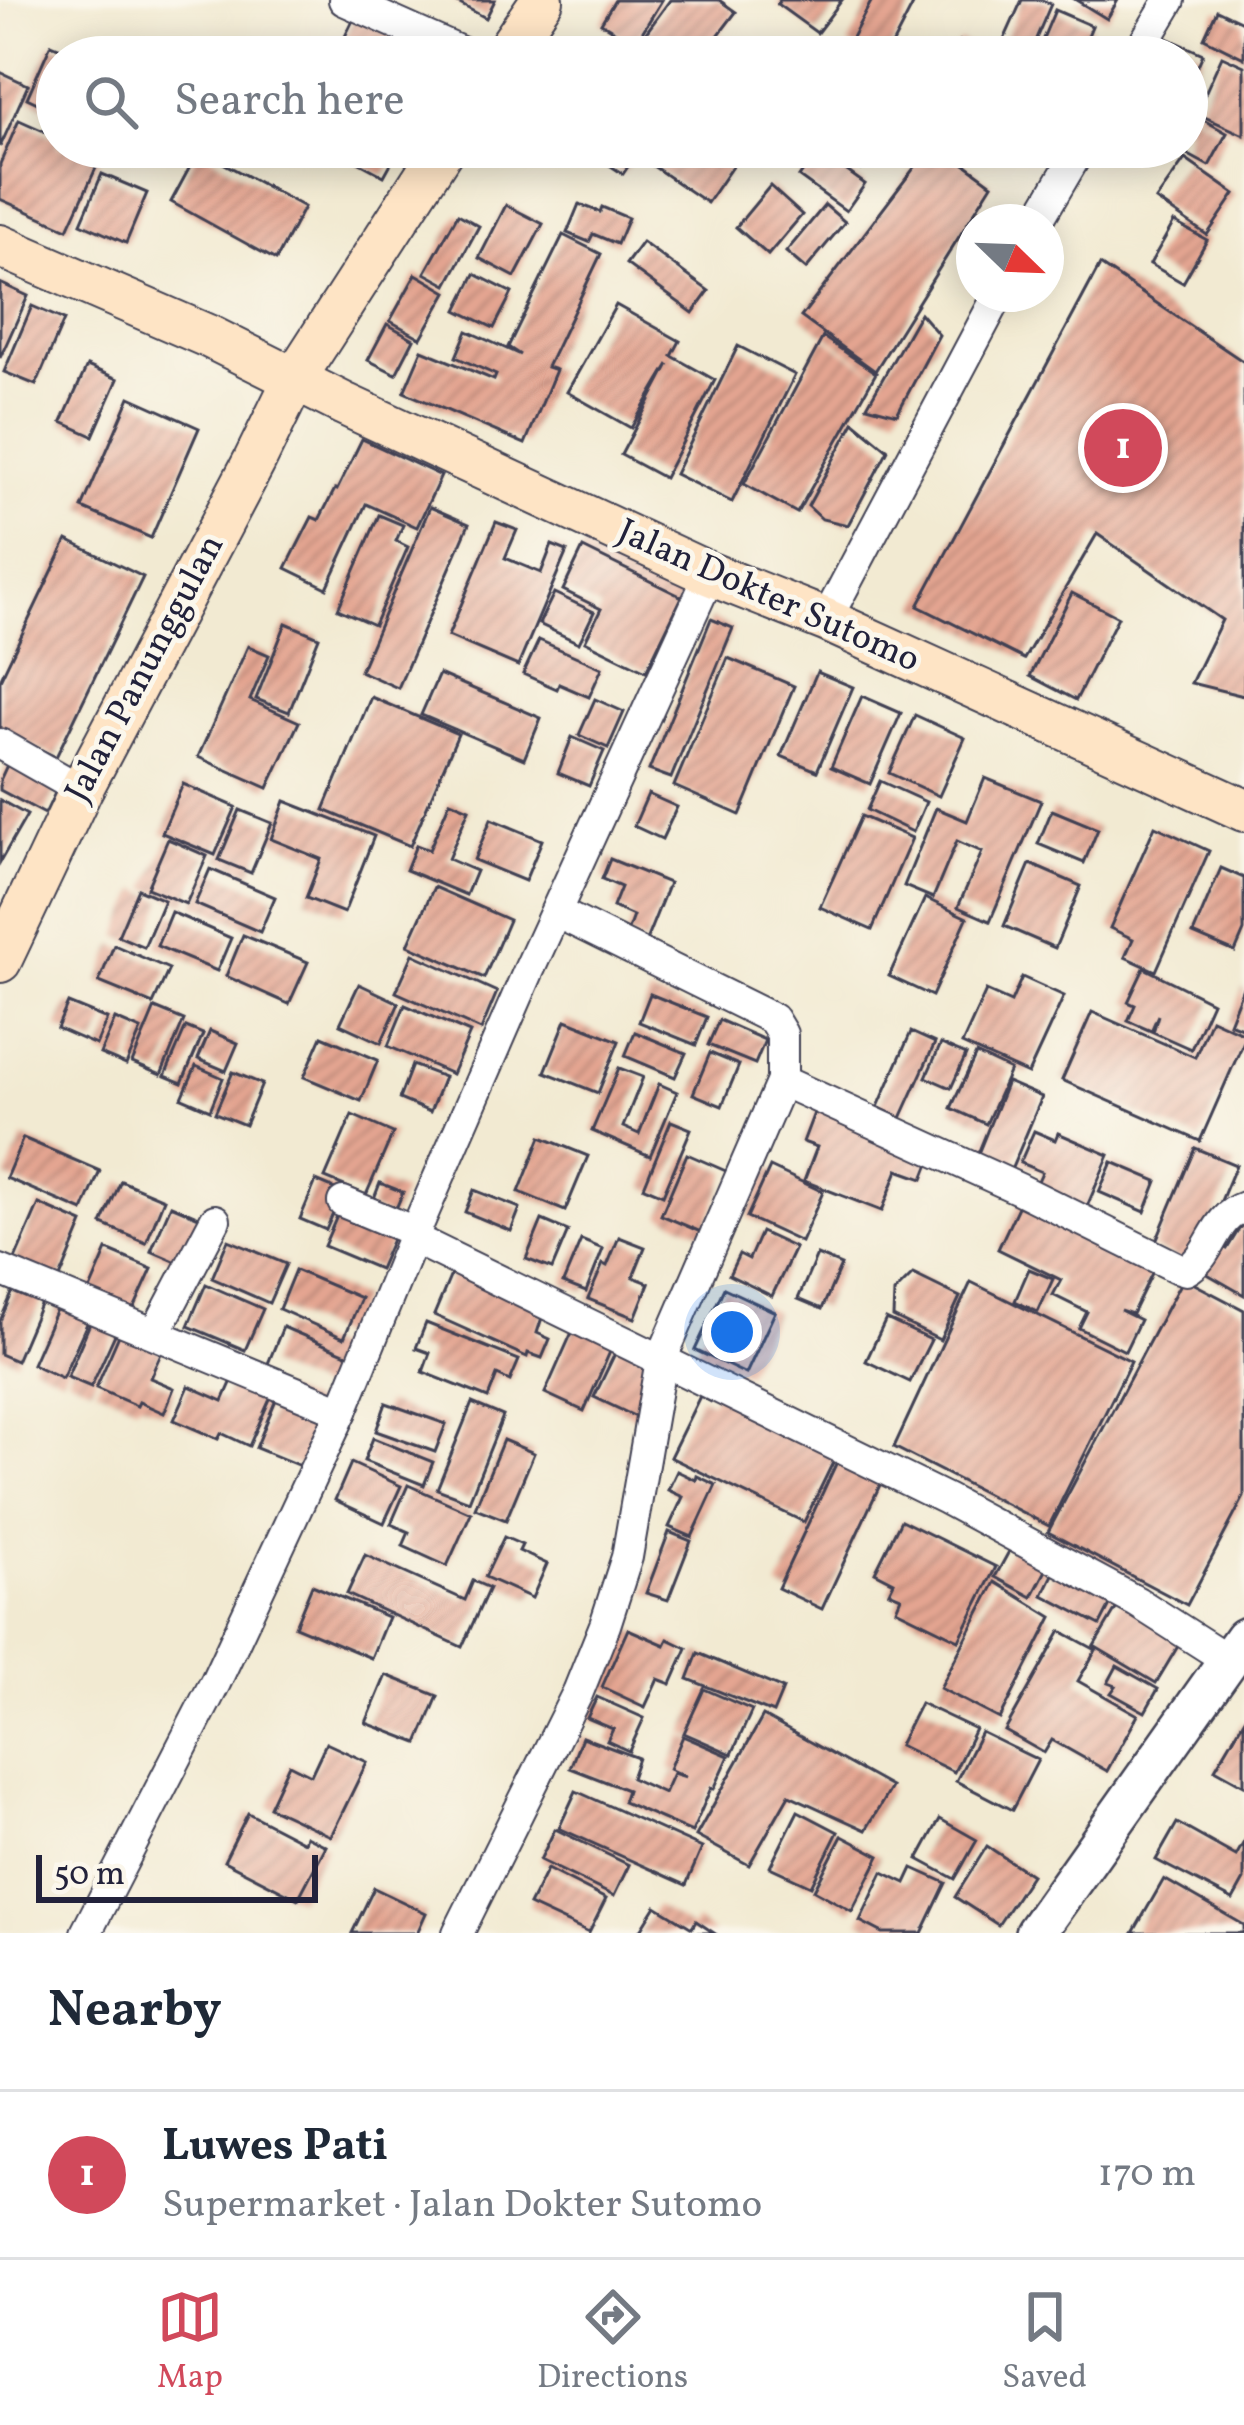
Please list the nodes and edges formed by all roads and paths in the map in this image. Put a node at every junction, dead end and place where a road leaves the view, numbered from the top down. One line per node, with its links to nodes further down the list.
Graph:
1 (344, 0): 4 (street)
2 (542, 0): 5 (main road)
3 (1170, 0): 6 (street)
4 (425, 36)
5 (517, 36)
6 (1149, 36)
7 (434, 168): 12 (main road, Jalan Panunggulan)
8 (1069, 168): 9 (street)
9 (1048, 204)
10 (0, 246): 12 (main road, Jalan Dokter Sutomo)
11 (989, 312): 14 (street)
12 (322, 392): 13 (main road, Jalan Dokter Sutomo); 16 (main road, Jalan Panunggulan)
13 (710, 574): 14 (main road, Jalan Dokter Sutomo); 18 (street)
14 (826, 620): 17 (main road, Jalan Dokter Sutomo)
15 (0, 744): 16 (street)
16 (81, 790): 19 (main road, Jalan Panunggulan)
17 (1244, 810)
18 (556, 912): 20 (street); 24 (street)
19 (0, 961)
20 (782, 1081): 22 (street); 27 (street)
21 (344, 1202): 24 (street)
22 (1244, 1207)
23 (215, 1220): 26 (street)
24 (414, 1235): 27 (street); 28 (street)
25 (0, 1270): 26 (street)
26 (156, 1333): 28 (street)
27 (662, 1360): 29 (street); 31 (street)
28 (342, 1411): 30 (street)
29 (1236, 1649): 32 (street)
30 (86, 1933)
31 (458, 1933)
32 (1035, 1933)

